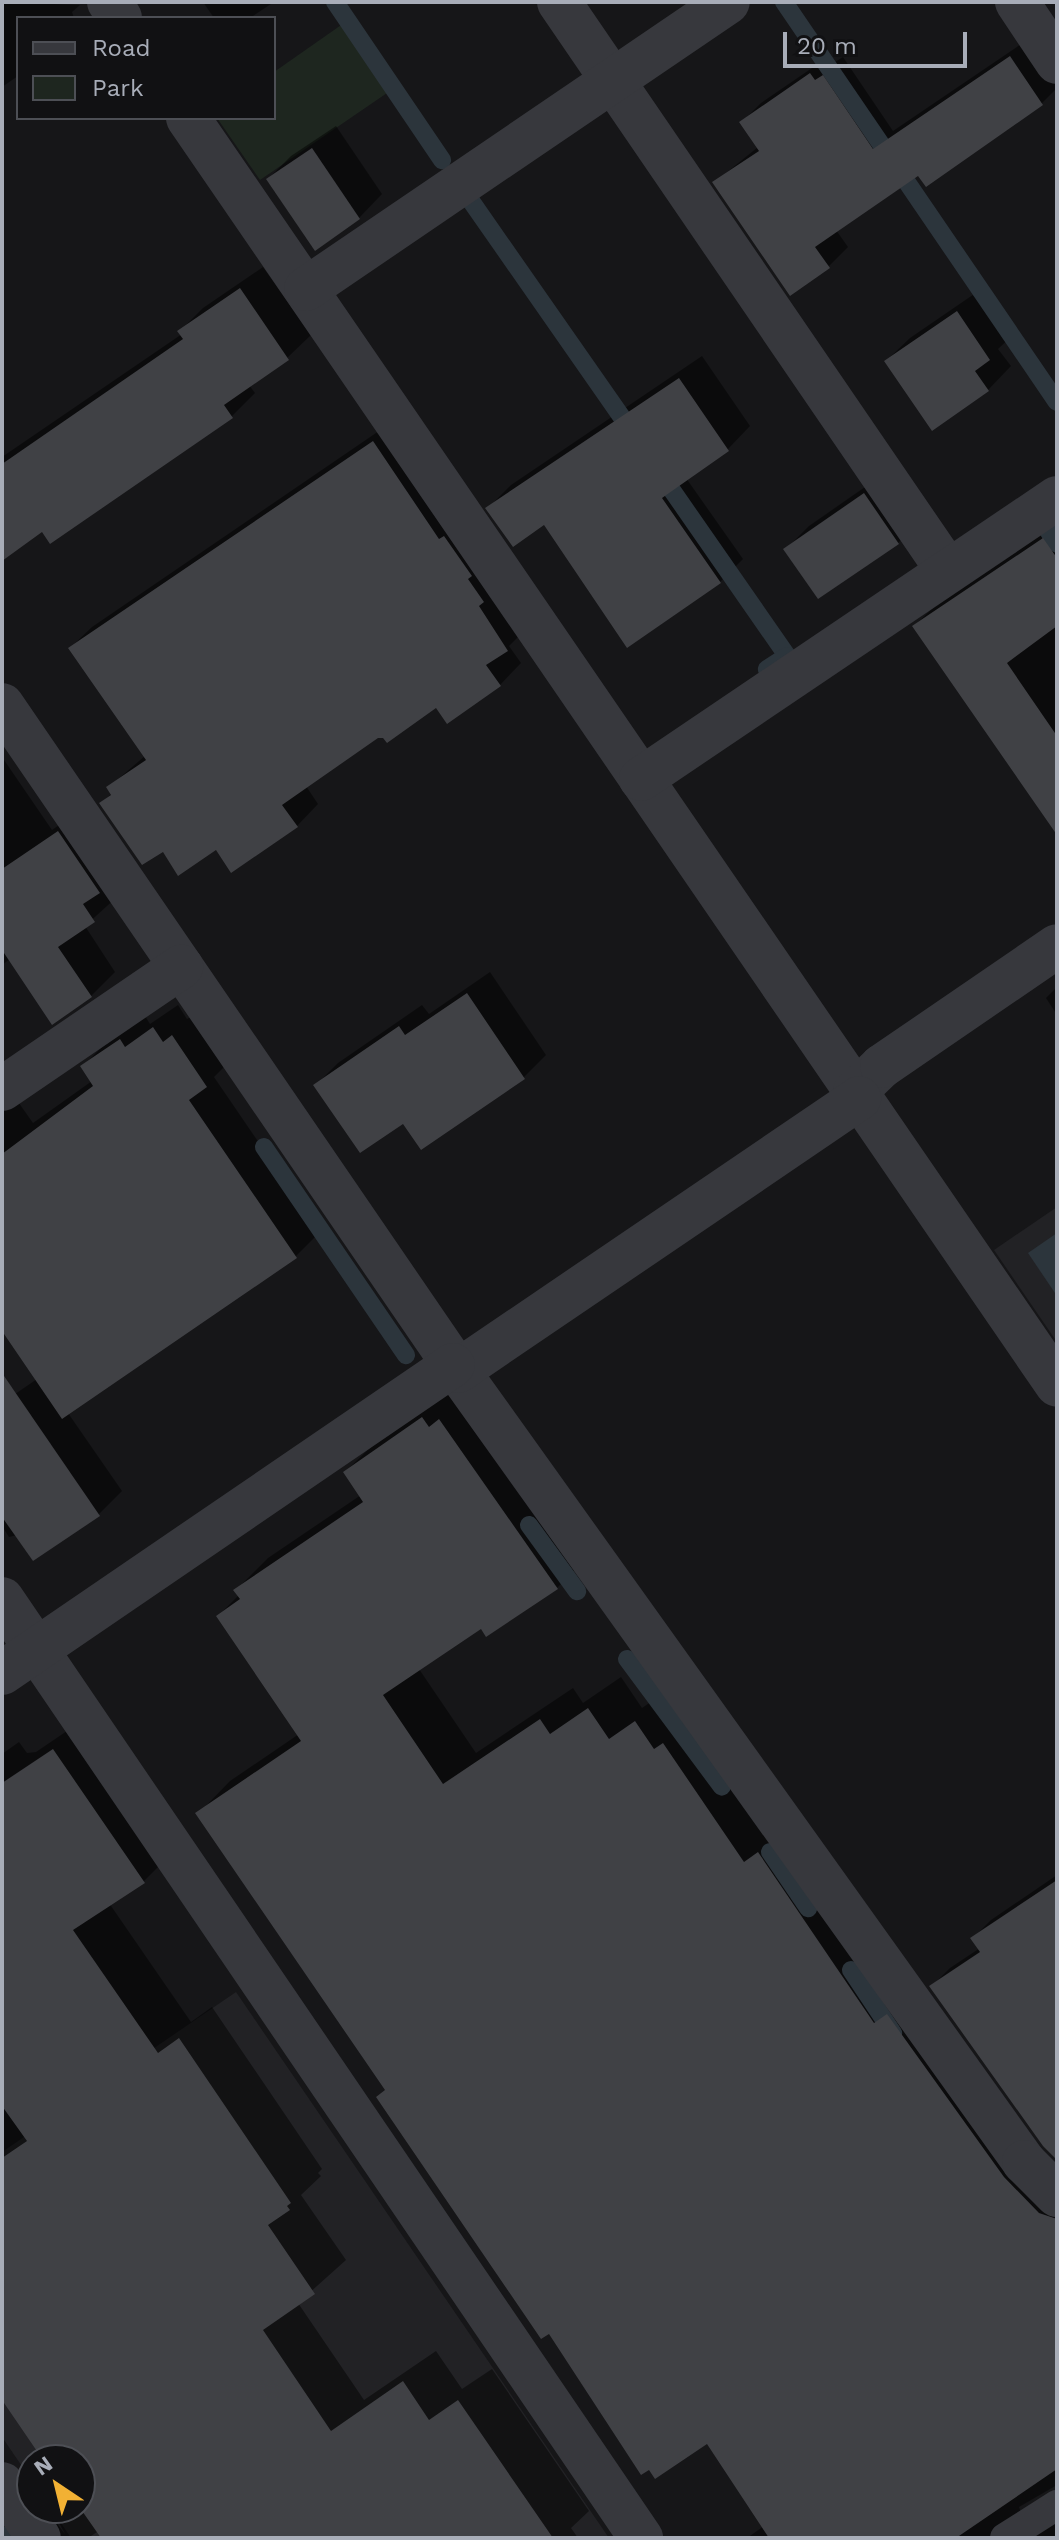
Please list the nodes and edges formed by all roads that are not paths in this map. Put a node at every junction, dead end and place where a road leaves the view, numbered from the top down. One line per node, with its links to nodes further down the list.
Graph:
1 (559, 2): 5 (street)
2 (728, 2): 5 (street)
3 (1017, 2): 4 (street)
4 (1057, 62)
5 (613, 81): 7 (street); 9 (street)
6 (189, 120): 7 (street)
7 (306, 289): 11 (street)
8 (1057, 498): 9 (street)
9 (948, 571): 11 (street)
10 (2, 705): 13 (street)
11 (641, 779): 15 (street)
12 (1057, 946): 15 (street)
13 (181, 967): 14 (street); 16 (street)
14 (2, 1089)
15 (857, 1095): 16 (street); 17 (street)
16 (455, 1368): 19 (street); 20 (street)
17 (1057, 1385)
18 (2, 1599): 19 (street)
19 (19, 1661): 24 (street)
20 (1057, 2195)
21 (2, 2484): 23 (street)
22 (1057, 2505): 25 (lane)
23 (39, 2538)
24 (641, 2538)
25 (1005, 2538)

